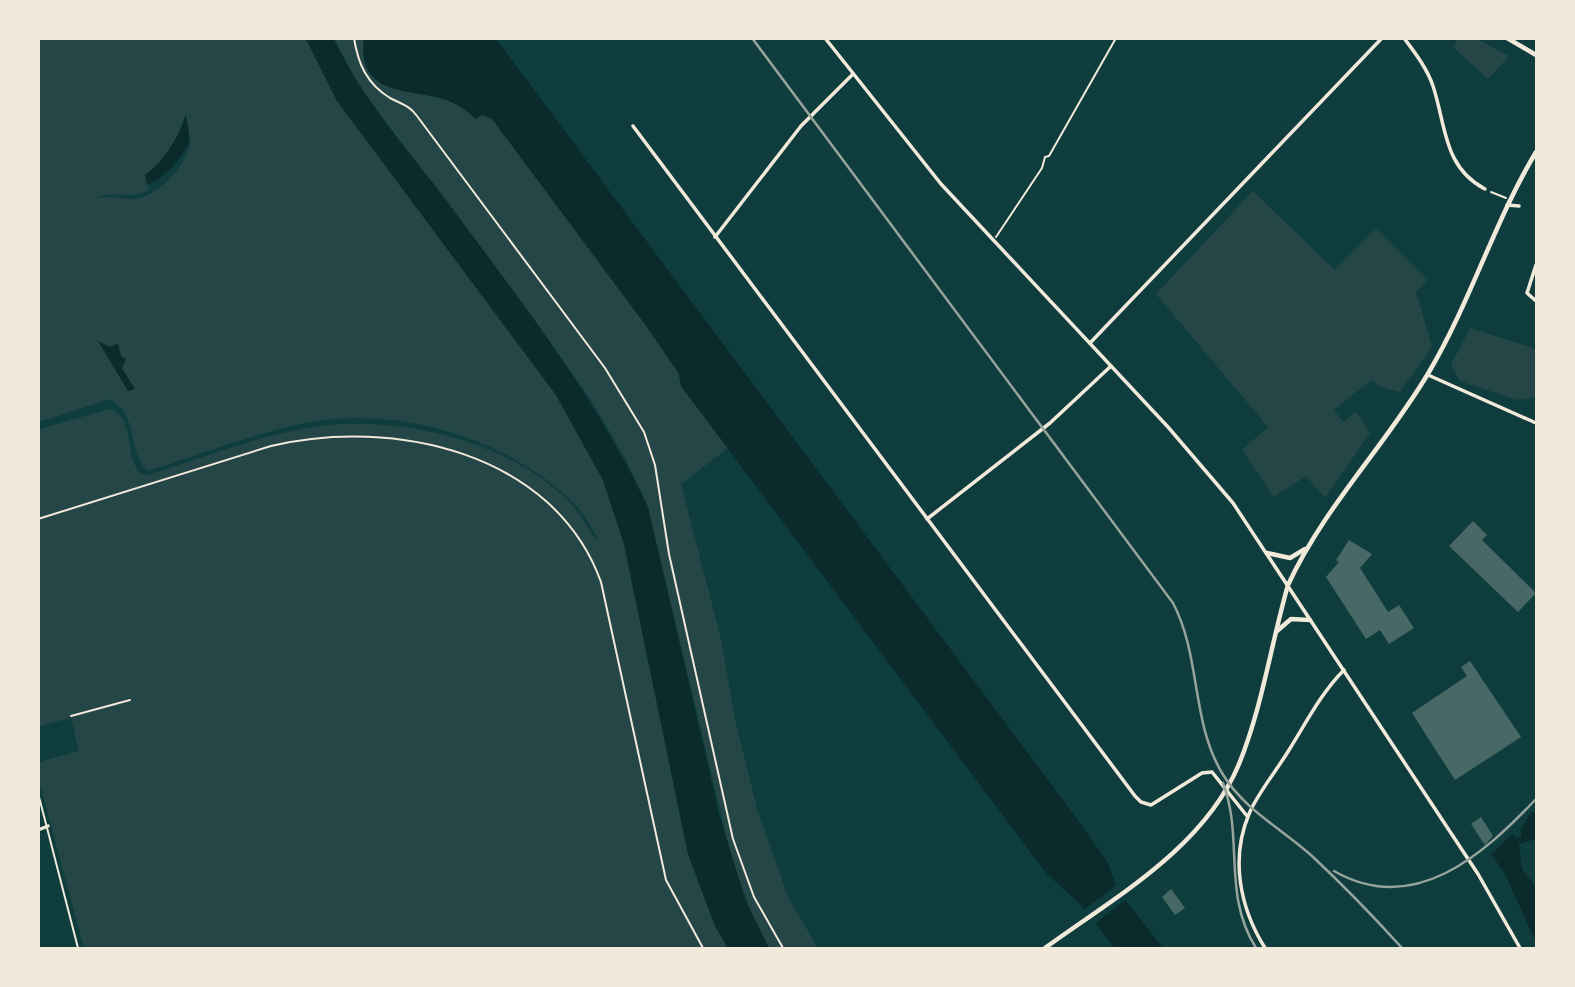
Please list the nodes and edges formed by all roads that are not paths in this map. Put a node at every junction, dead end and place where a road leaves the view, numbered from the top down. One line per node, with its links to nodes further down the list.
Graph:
1 (825, 38): 6 (street)
2 (1382, 38): 15 (street)
3 (1404, 38): 9 (street)
4 (1507, 38): 5 (main road)
5 (1536, 55)
6 (853, 74): 12 (street); 15 (street)
7 (633, 126): 12 (street)
8 (1536, 152): 10 (main road)
9 (1485, 189)
10 (1509, 202): 11 (street); 17 (main road)
11 (1519, 206)
12 (715, 237): 19 (street)
13 (1536, 265): 14 (street)
14 (1536, 301)
15 (1090, 343): 16 (street)
16 (1111, 366): 19 (street); 21 (street)
17 (1428, 375): 18 (street); 20 (main road)
18 (1536, 423)
19 (927, 519): 27 (street)
20 (1309, 546): 21 (main road); 22 (main road)
21 (1267, 553): 22 (street)
22 (1288, 585): 23 (street); 24 (main road)
23 (1310, 620): 24 (main road); 25 (street)
24 (1275, 634): 31 (main road)
25 (1343, 670): 27 (street); 33 (street)
26 (38, 793): 28 (lane)
27 (1247, 816): 32 (street)
28 (48, 826): 29 (street); 30 (lane)
29 (38, 830)
30 (78, 948)
31 (1045, 948)
32 (1265, 948)
33 (1520, 948)

